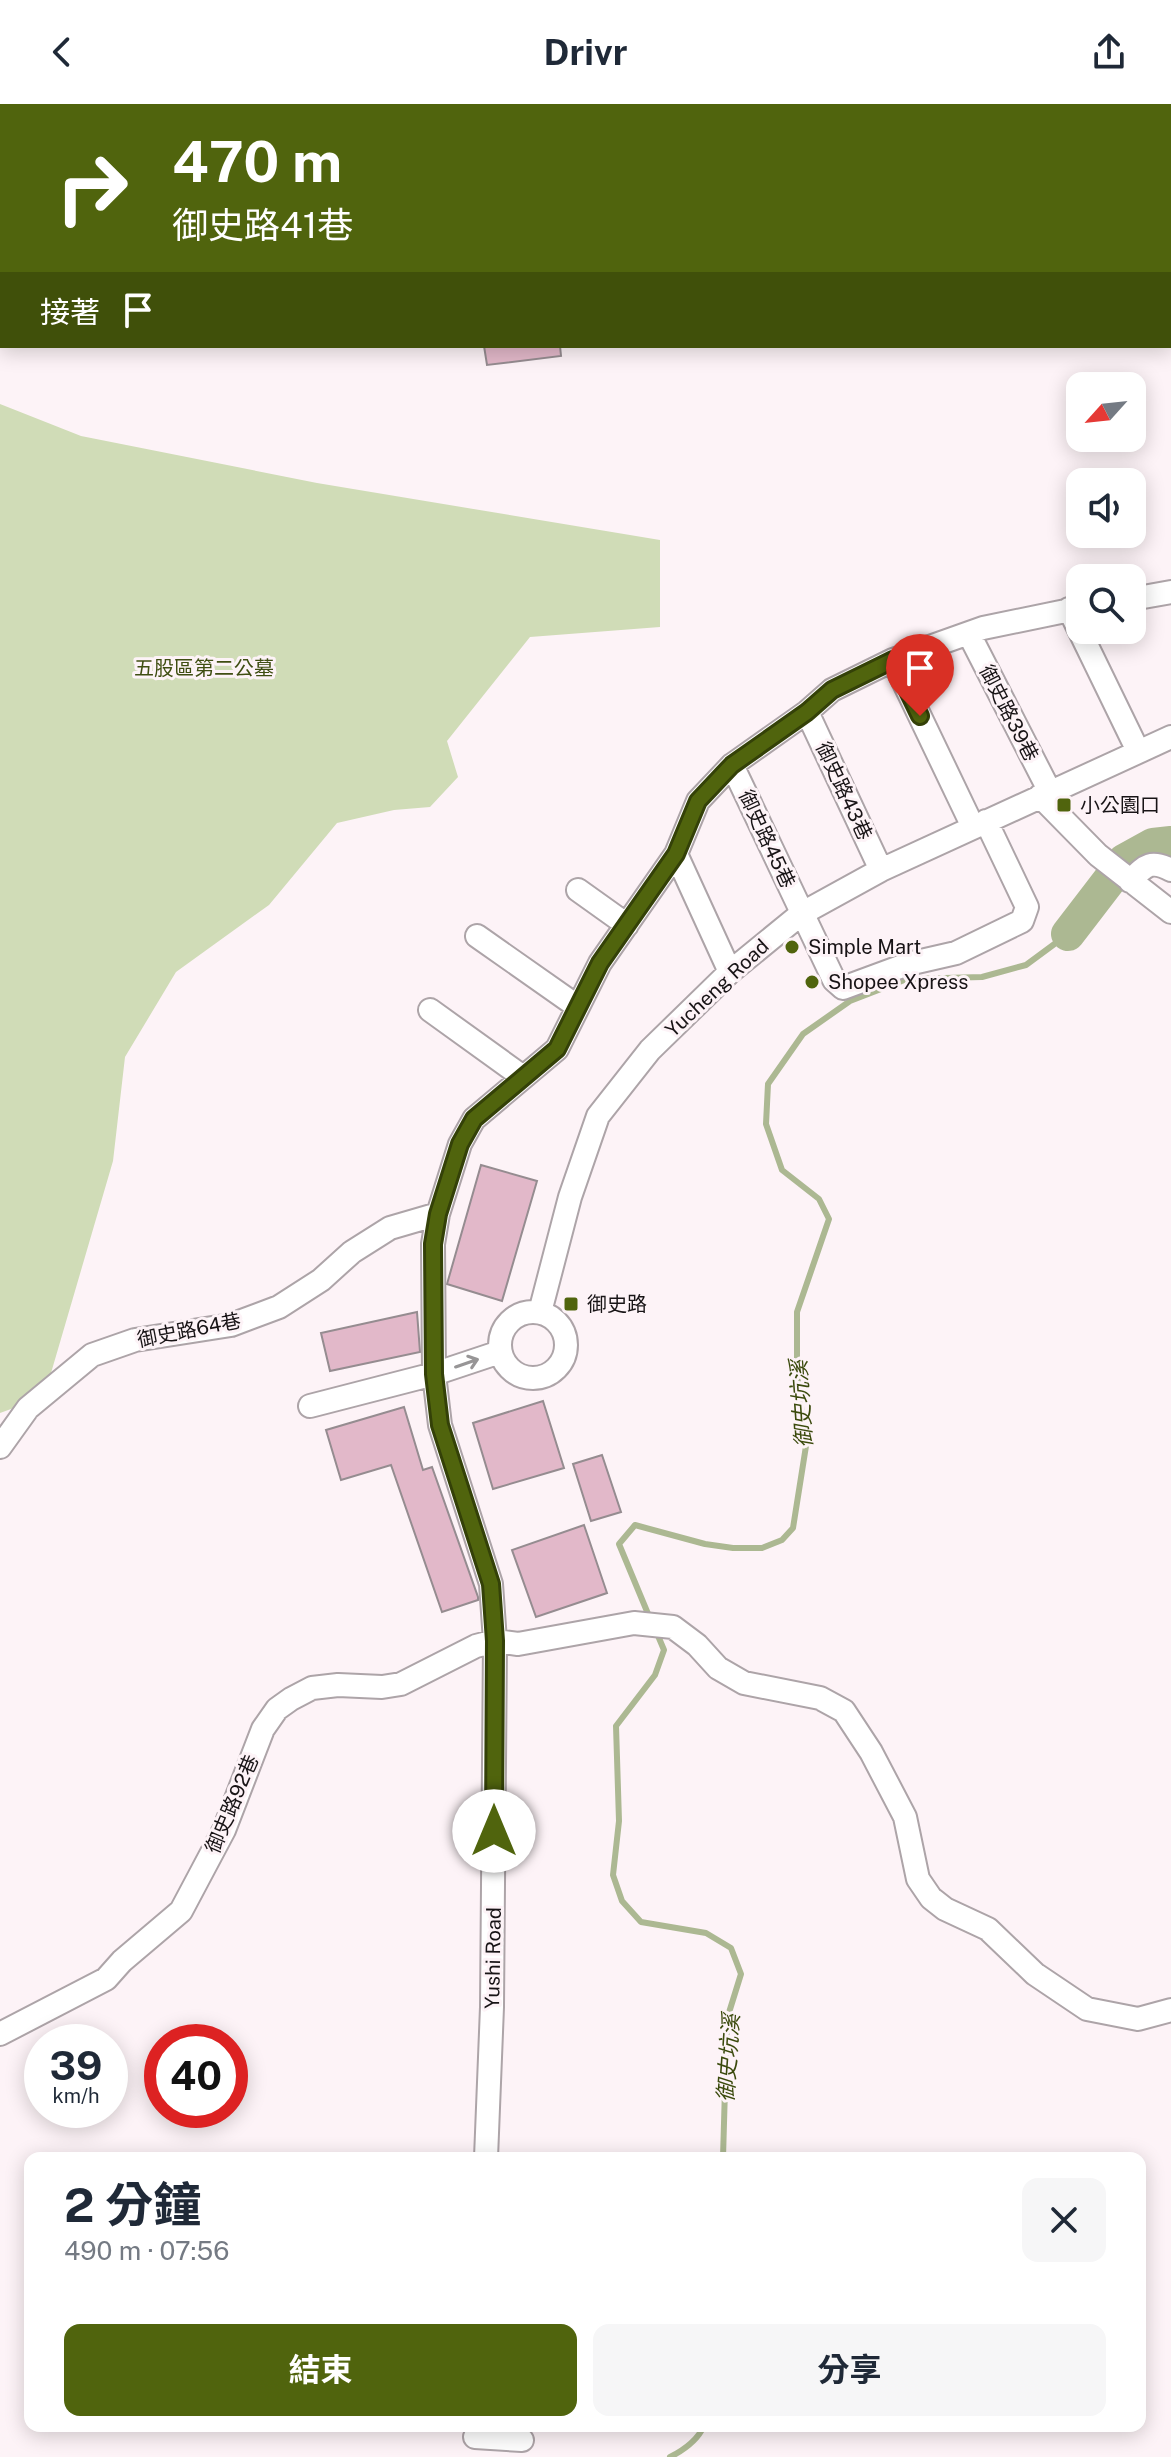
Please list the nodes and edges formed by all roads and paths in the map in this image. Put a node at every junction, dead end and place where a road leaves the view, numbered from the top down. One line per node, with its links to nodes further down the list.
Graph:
1 (1169, 597): 2 (street)
2 (1146, 598)
3 (1066, 610): 4 (street, Yushi Road)
4 (969, 634): 6 (street, Yushi Road); 11 (street, 御史路39巷)
5 (1090, 644): 9 (street)
6 (893, 660): 7 (street, Yushi Road); 12 (street)
7 (807, 712): 10 (street, Yushi Road); 14 (street, 御史路43巷)
8 (1171, 737): 9 (street, Yucheng Road)
9 (1138, 751): 11 (street, Yucheng Road)
10 (732, 765): 13 (street, Yushi Road); 19 (street, 御史路45巷)
11 (1045, 794): 12 (street, Yucheng Road); 16 (street, 御史路39巷)
12 (979, 824): 14 (street, Yucheng Road); 19 (street, 御史路45巷)
13 (676, 854): 20 (street, Yushi Road); 22 (street)
14 (881, 870): 19 (street, Yucheng Road)
15 (1171, 870): 16 (street)
16 (1130, 881): 18 (street, 御史路39巷)
17 (578, 890): 20 (street)
18 (1171, 912)
19 (801, 914): 22 (street, Yucheng Road)
20 (627, 925): 23 (street, Yushi Road)
21 (477, 936): 23 (street)
22 (730, 972): 27 (street, Yucheng Road)
23 (578, 1007): 25 (street, Yushi Road)
24 (430, 1010): 25 (street)
25 (523, 1077): 26 (street, Yushi Road)
26 (438, 1214): 29 (street, Yushi Road); 31 (street, 御史路64巷)
27 (540, 1312): 28 (street); 28 (street)
28 (500, 1352): 29 (street, one-way to 28)
29 (434, 1374): 30 (street); 32 (street, Yushi Road)
30 (310, 1406)
31 (0, 1447)
32 (495, 1641): 33 (street); 34 (street, 御史路92巷); 35 (street, Yushi Road)
33 (1171, 2010)
34 (0, 2034)
35 (486, 2152)
36 (474, 2440): 37 (street)
37 (522, 2440)

